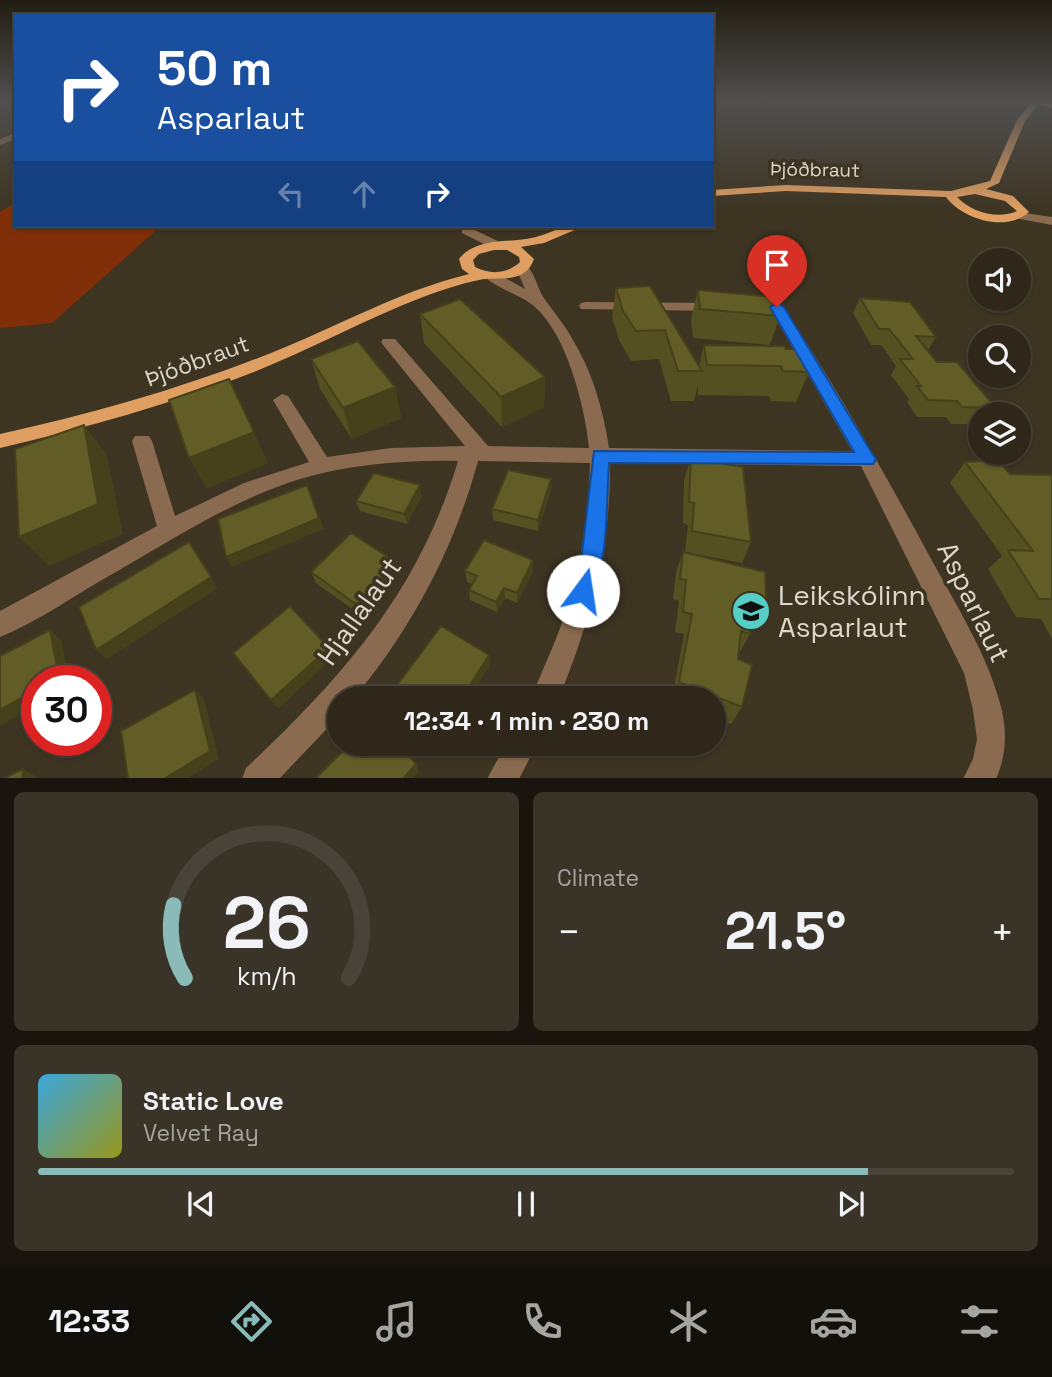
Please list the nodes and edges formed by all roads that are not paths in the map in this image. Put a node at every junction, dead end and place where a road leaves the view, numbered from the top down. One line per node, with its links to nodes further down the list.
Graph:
1 (1014, 137): 2 (main road)
2 (994, 183): 3 (main road, Þjóðbraut); 5 (main road, Þjóðbraut)
3 (967, 191): 5 (main road, Þjóðbraut); 6 (main road, Þjóðbraut)
4 (714, 192): 6 (main road, Þjóðbraut)
5 (1007, 199): 7 (main road, Þjóðbraut)
6 (955, 200): 7 (main road, Þjóðbraut)
7 (1019, 211): 8 (street)
8 (1052, 220)
9 (465, 228): 12 (street); 13 (street)
10 (573, 228): 11 (main road)
11 (557, 234): 12 (main road); 14 (main road)
12 (502, 246): 13 (main road, Þjóðbraut); 14 (main road)
13 (468, 257): 15 (main road); 16 (main road, Þjóðbraut)
14 (525, 265): 15 (main road, Þjóðbraut); 17 (street)
15 (487, 276): 16 (main road, Þjóðbraut); 17 (street)
16 (402, 300): 22 (main road, Þjóðbraut)
17 (538, 303): 24 (street)
18 (586, 306): 25 (street, Asparlaut)
19 (389, 342): 23 (street)
20 (282, 400): 26 (street)
21 (142, 441): 27 (street)
22 (0, 442)
23 (476, 454): 24 (street); 26 (street); 31 (street, Hjallalaut)
24 (600, 456): 25 (street); 29 (street)
25 (867, 459): 33 (street, Asparlaut)
26 (322, 466): 27 (street)
27 (169, 531): 28 (street)
28 (0, 625)
29 (550, 686)
30 (515, 756): 32 (street)
31 (258, 778)
32 (503, 778)
33 (979, 778)

